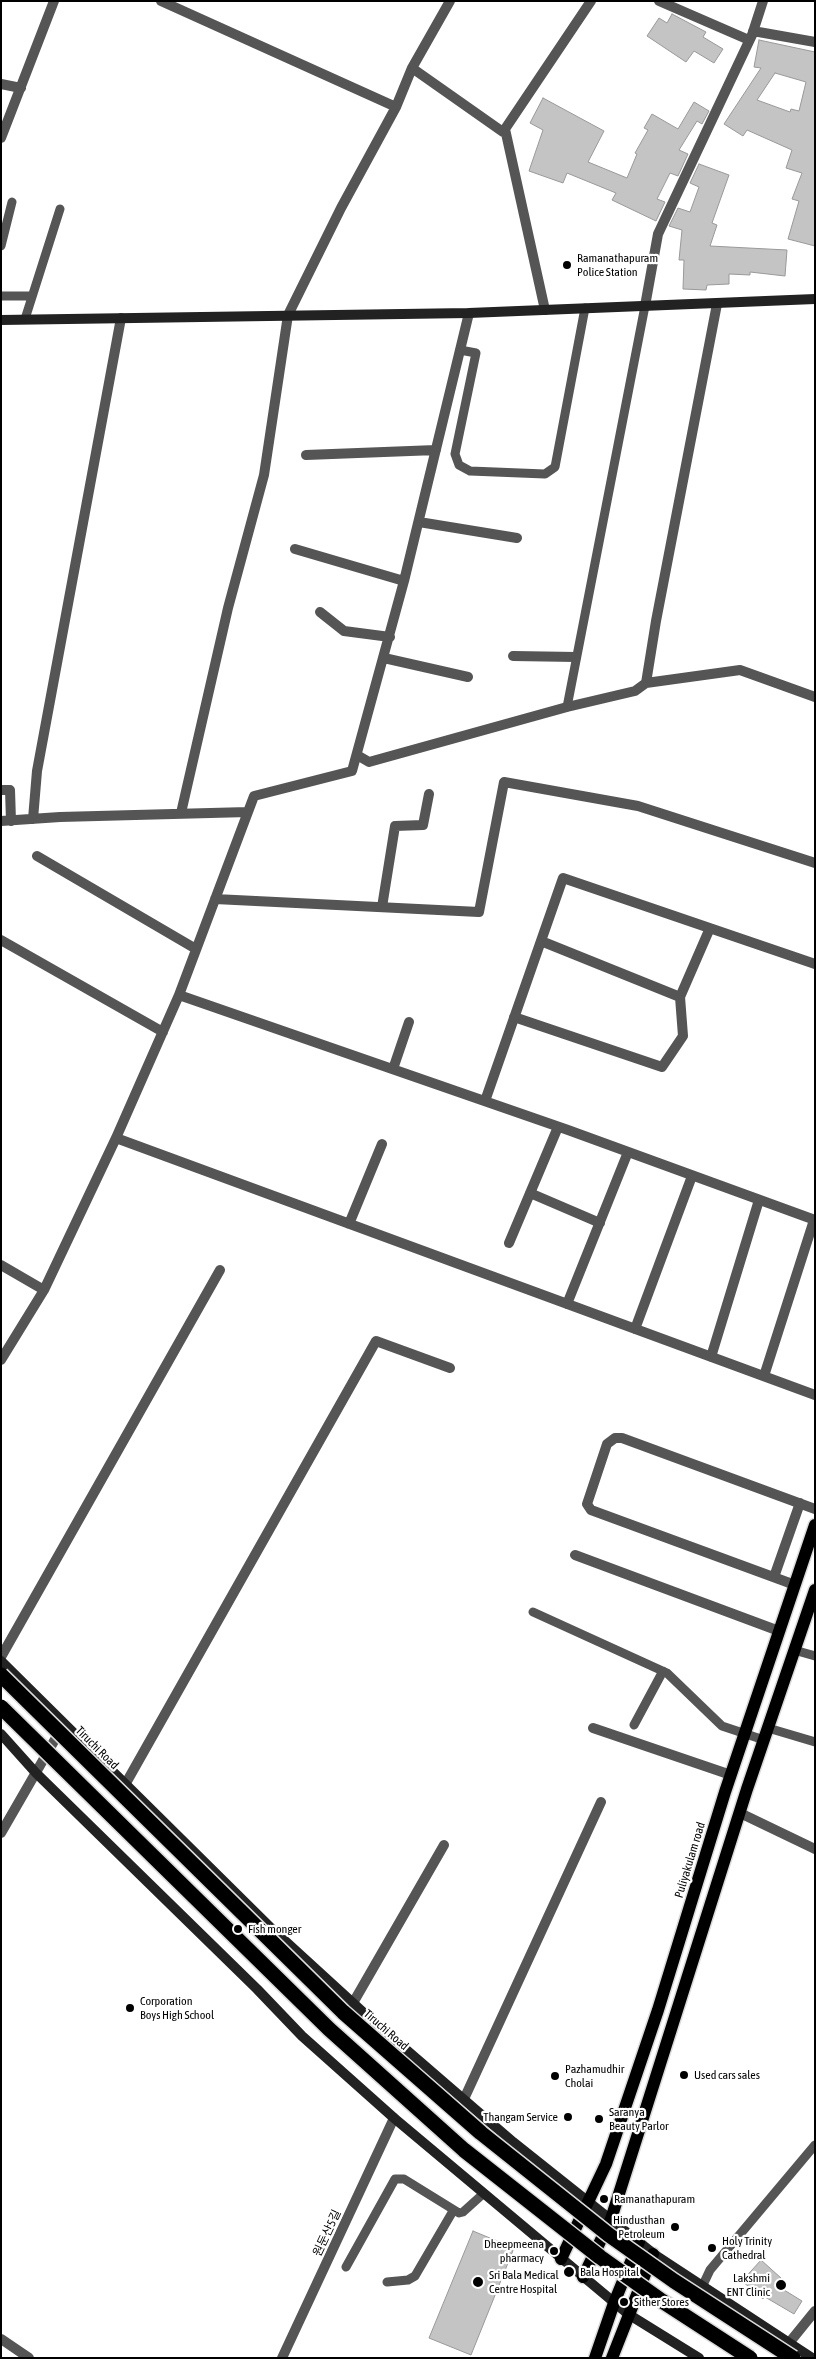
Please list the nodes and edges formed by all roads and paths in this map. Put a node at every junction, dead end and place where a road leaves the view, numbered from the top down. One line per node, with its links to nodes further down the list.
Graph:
1 (54, 1): 11 (street)
2 (161, 1): 12 (street)
3 (450, 1): 9 (street)
4 (592, 1): 13 (street)
5 (659, 1): 7 (street)
6 (763, 1): 7 (street)
7 (751, 36): 8 (street); 22 (street)
8 (815, 42)
9 (412, 68): 12 (street); 13 (street)
10 (1, 84): 11 (street)
11 (20, 88): 14 (street)
12 (396, 107): 26 (street)
13 (506, 129): 24 (street)
14 (1, 138)
15 (12, 202): 17 (lane)
16 (60, 209): 19 (lane)
17 (1, 246)
18 (1, 296): 19 (lane)
19 (31, 296): 28 (lane)
20 (815, 299): 21 (street)
21 (717, 304): 22 (street); 43 (street)
22 (645, 306): 23 (street); 40 (lane)
23 (584, 308): 24 (street); 30 (lane)
24 (545, 310): 25 (street)
25 (469, 312): 26 (street); 30 (street)
26 (288, 315): 27 (street); 50 (street)
27 (121, 318): 28 (street); 51 (street)
28 (26, 319): 29 (street)
29 (1, 320)
30 (460, 350): 31 (street)
31 (436, 450): 32 (street); 33 (street)
32 (306, 455)
33 (419, 522): 34 (street); 36 (street)
34 (517, 538)
35 (295, 549): 36 (street)
36 (404, 581): 38 (street)
37 (320, 612): 38 (street)
38 (390, 637): 41 (street)
39 (513, 656): 40 (street)
40 (576, 657): 45 (lane)
41 (384, 658): 42 (street); 46 (street)
42 (468, 678)
43 (646, 683): 44 (street); 45 (street)
44 (815, 697)
45 (567, 707): 46 (street)
46 (357, 754): 49 (street)
47 (1, 790): 52 (street)
48 (429, 794): 56 (street)
49 (248, 812): 50 (street); 55 (street)
50 (181, 814): 51 (street)
51 (33, 819): 52 (street)
52 (6, 821)
53 (37, 856): 60 (street)
54 (815, 863): 56 (street)
55 (215, 899): 56 (street); 60 (street)
56 (382, 907)
57 (710, 928): 59 (street); 61 (street); 63 (street)
58 (1, 940): 66 (street)
59 (540, 942): 63 (street); 64 (street)
60 (196, 949): 62 (street)
61 (815, 964)
62 (179, 995): 66 (street); 67 (street)
63 (680, 997): 64 (street)
64 (514, 1017): 68 (street)
65 (409, 1022): 67 (street)
66 (163, 1032): 70 (street)
67 (393, 1069): 68 (street)
68 (485, 1101): 69 (street)
69 (558, 1127): 72 (street); 74 (street)
70 (116, 1138): 78 (street); 82 (street)
71 (382, 1144): 78 (street)
72 (628, 1152): 73 (street); 77 (street)
73 (692, 1176): 75 (street); 84 (street)
74 (530, 1194): 77 (street); 79 (street)
75 (759, 1200): 76 (street); 85 (street)
76 (814, 1220): 88 (street)
77 (600, 1223): 83 (street)
78 (349, 1224): 83 (street)
79 (509, 1243)
80 (1, 1265): 82 (street)
81 (220, 1270): 101 (street)
82 (44, 1290): 86 (street)
83 (567, 1304): 84 (street)
84 (635, 1329): 85 (street)
85 (711, 1357): 88 (street)
86 (1, 1360)
87 (450, 1368): 116 (street)
88 (764, 1376): 89 (street)
89 (815, 1395)
90 (800, 1503): 91 (street); 94 (street); 94 (street)
91 (815, 1508)
92 (815, 1525): 95 (main road, Puliyakulam road)
93 (575, 1555): 98 (street)
94 (774, 1577): 95 (street)
95 (795, 1585): 98 (main road, Puliyakulam road)
96 (815, 1590): 99 (main road)
97 (533, 1612): 103 (lane)
98 (779, 1631): 110 (main road, Puliyakulam road)
99 (794, 1650): 100 (lane); 109 (main road)
100 (815, 1656)
101 (1, 1657)
102 (1, 1661): 106 (street)
103 (663, 1671): 107 (lane); 110 (lane)
104 (1, 1675): 141 (highway, Tiruchi Road, bridge)
105 (1, 1707): 147 (highway, bridge)
106 (64, 1724): 114 (street); 116 (street)
107 (634, 1725)
108 (593, 1728): 115 (street)
109 (768, 1728): 112 (main road); 113 (lane)
110 (745, 1733): 112 (lane); 115 (main road, Puliyakulam road)
111 (1, 1734): 114 (street)
112 (764, 1740): 118 (main road)
113 (815, 1742)
114 (36, 1774): 119 (street); 124 (street)
115 (731, 1775): 127 (main road, Puliyakulam road)
116 (126, 1783): 122 (street)
117 (601, 1802): 123 (street)
118 (740, 1813): 121 (street); 129 (main road)
119 (1, 1833)
120 (444, 1845): 122 (street)
121 (815, 1849)
122 (353, 2003): 123 (street)
123 (464, 2099): 127 (street)
124 (394, 2118): 126 (street); 143 (street, 원둔산5길)
125 (815, 2145): 136 (lane)
126 (483, 2194): 128 (lane); 132 (street)
127 (588, 2201): 129 (street); 132 (main road, Puliyakulam road)
128 (453, 2212): 133 (lane); 135 (lane)
129 (611, 2219): 130 (street); 134 (main road)
130 (639, 2242): 131 (street); 137 (main road)
131 (653, 2254): 136 (street); 139 (main road)
132 (561, 2259): 134 (street)
133 (346, 2267)
134 (583, 2277): 137 (street)
135 (387, 2282)
136 (702, 2287): 141 (street)
137 (614, 2303): 139 (street); 144 (main road)
138 (815, 2311): 141 (street)
139 (628, 2314): 145 (main road); 146 (street)
140 (1, 2339): 142 (street)
141 (791, 2351): 148 (street)
142 (29, 2358)
143 (282, 2358)
144 (595, 2358)
145 (612, 2358)
146 (699, 2358)
147 (750, 2358)
148 (812, 2358)

